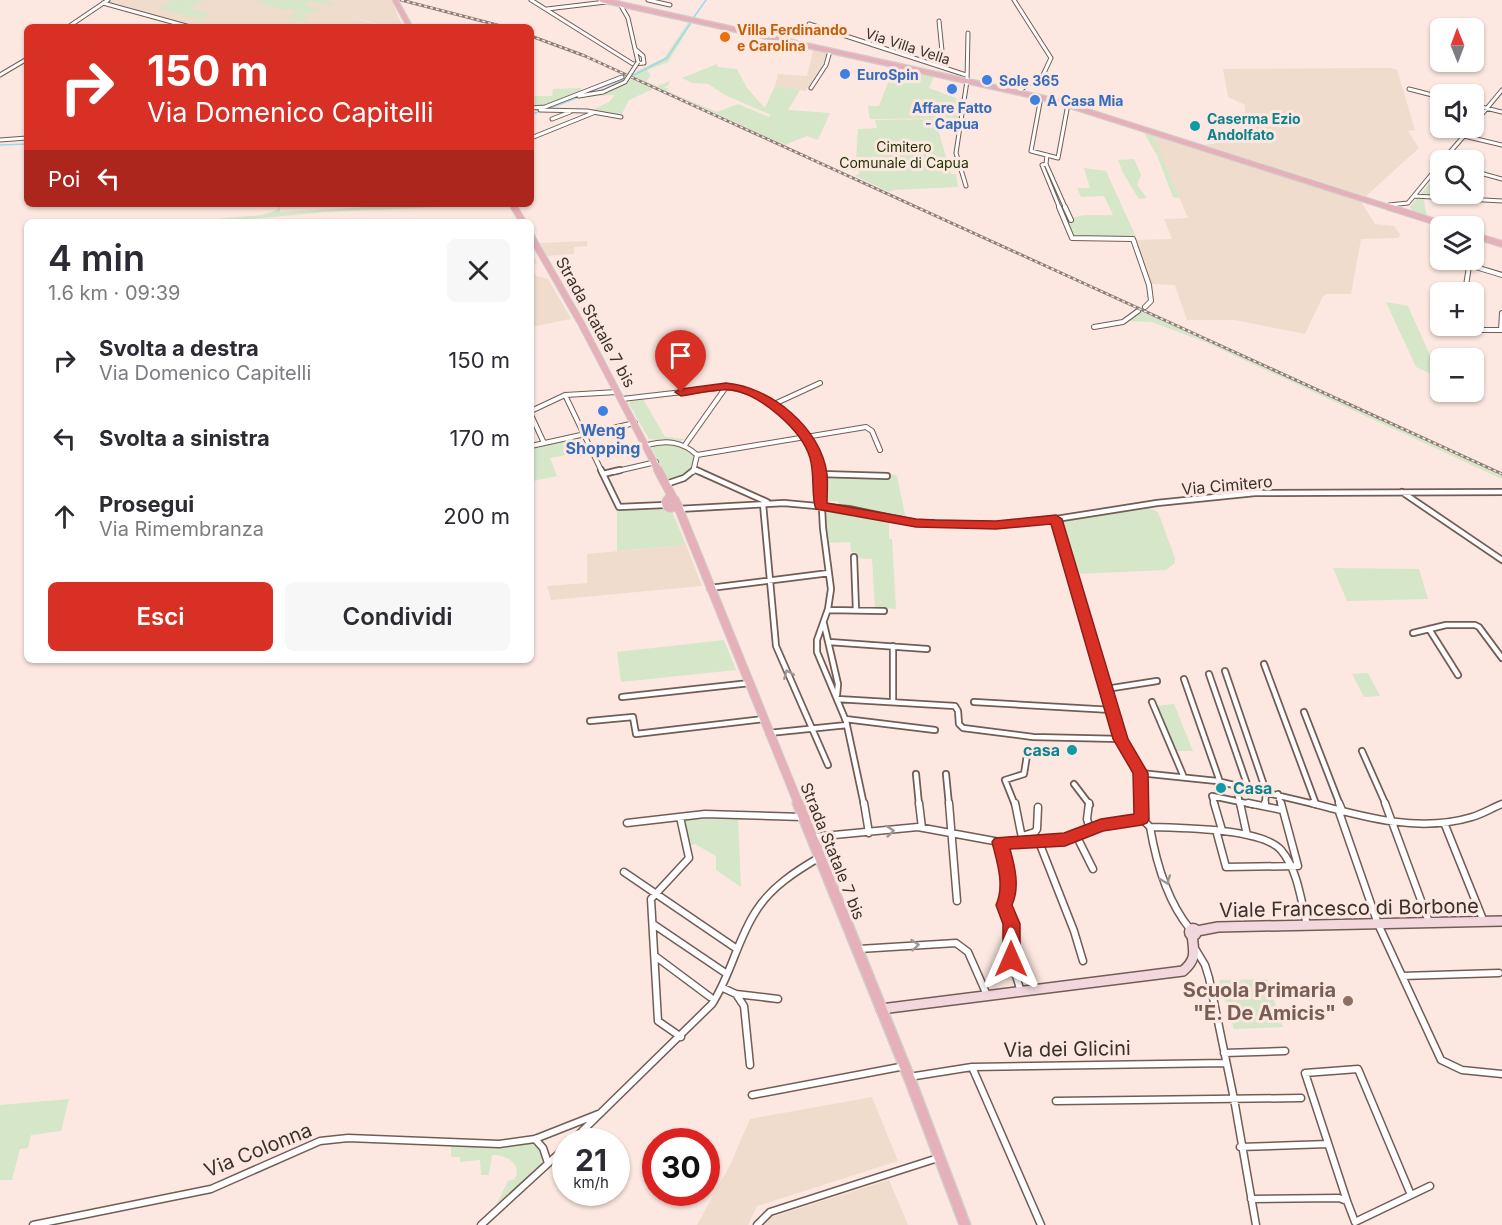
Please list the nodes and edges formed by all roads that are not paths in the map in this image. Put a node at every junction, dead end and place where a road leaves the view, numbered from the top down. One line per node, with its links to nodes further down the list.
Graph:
1 (108, 0): 8 (street)
2 (531, 0): 10 (street)
3 (648, 0): 9 (street)
4 (1014, 0): 27 (street)
5 (395, 1): 14 (main road)
6 (605, 1): 7 (main road); 10 (street)
7 (619, 2): 17 (street); 18 (main road)
8 (103, 3): 12 (street); 13 (street)
9 (670, 5)
10 (547, 9): 17 (street)
11 (939, 21): 20 (street)
12 (72, 24)
13 (179, 24)
14 (408, 24)
15 (809, 24): 20 (street, Via Villa Vella)
16 (968, 33): 23 (street)
17 (635, 49): 29 (street, bridge)
18 (830, 51): 23 (main road); 24 (street)
19 (24, 61): 21 (street)
20 (938, 66): 23 (street, Via Villa Vella)
21 (0, 75)
22 (622, 77): 29 (street)
23 (966, 78): 27 (main road); 54 (street)
24 (811, 88)
25 (1409, 89): 28 (street)
26 (1502, 90): 33 (street)
27 (1017, 92): 30 (main road)
28 (1430, 94)
29 (576, 96): 34 (street)
30 (1041, 97): 31 (main road); 49 (street)
31 (1068, 105): 49 (street); 57 (main road)
32 (1484, 107): 33 (street)
33 (1487, 108): 37 (street); 38 (street)
34 (534, 109)
35 (534, 109): 36 (street)
36 (573, 111): 39 (street); 41 (street)
37 (1484, 112)
38 (1502, 112)
39 (592, 113): 40 (street); 42 (street)
40 (621, 117)
41 (552, 119)
42 (534, 137)
43 (24, 138): 46 (street)
44 (1462, 138): 48 (street)
45 (1472, 138): 47 (street)
46 (0, 140)
47 (1502, 146)
48 (1452, 150)
49 (1047, 155): 50 (street)
50 (1046, 164): 62 (street); 69 (street)
51 (1484, 174): 53 (street)
52 (1430, 176): 55 (street)
53 (1502, 179)
54 (966, 186)
55 (1414, 196): 56 (street); 59 (street)
56 (1502, 201)
57 (1380, 204): 58 (street); 60 (main road)
58 (1402, 204): 59 (street); 60 (street)
59 (1407, 205): 60 (street); 61 (street)
60 (1399, 210): 61 (main road)
61 (1414, 216): 63 (main road)
62 (1071, 220)
63 (1430, 221)
64 (1484, 238): 66 (main road)
65 (534, 241): 77 (main road, Strada Statale 7 bis)
66 (1502, 244)
67 (1484, 270): 68 (street)
68 (1502, 275)
69 (1144, 307)
70 (1138, 311): 72 (street)
71 (1502, 313): 74 (street)
72 (1094, 327)
73 (1484, 330): 74 (street)
74 (1502, 330)
75 (820, 383): 80 (street)
76 (726, 387): 79 (street); 80 (street); 89 (street)
77 (618, 392): 78 (street); 79 (main road, Strada Statale 7 bis)
78 (565, 395): 81 (street); 84 (street)
79 (622, 399): 83 (main road, Strada Statale 7 bis)
80 (772, 405): 85 (street)
81 (534, 411)
82 (534, 420): 86 (street)
83 (635, 423): 84 (street); 88 (main road, Strada Statale 7 bis)
84 (584, 434): 86 (street); 94 (street)
85 (806, 437): 90 (street); 91 (street); 95 (street)
86 (544, 443): 87 (street)
87 (534, 445)
88 (647, 445): 89 (street); 92 (main road, Strada Statale 7 bis)
89 (686, 445): 91 (street)
90 (880, 450)
91 (697, 455): 93 (street)
92 (656, 462): 94 (street); 97 (main road, Strada Statale 7 bis)
93 (695, 470): 97 (street); 100 (street)
94 (603, 474): 101 (street)
95 (821, 474): 96 (street); 102 (street)
96 (886, 476)
97 (667, 485): 101 (main road)
98 (1402, 492): 99 (street, Via Cimitero); 103 (street, Via Cimitero); 105 (street)
99 (1502, 492)
100 (766, 503): 101 (street); 102 (street, Via Cimitero); 107 (street)
101 (672, 505): 108 (main road, Strada Statale 7 bis)
102 (820, 506): 103 (street, Via Cimitero); 106 (street)
103 (1056, 519): 126 (street)
104 (854, 557): 110 (street)
105 (1502, 560)
106 (829, 573): 107 (street); 109 (street)
107 (769, 580): 108 (street); 137 (street, one-way to 107)
108 (710, 588): 125 (main road, Strada Statale 7 bis)
109 (828, 610): 110 (street); 112 (street)
110 (856, 610): 111 (street)
111 (884, 610)
112 (825, 624): 115 (street); 128 (street)
113 (1429, 628): 114 (street); 118 (street); 122 (street)
114 (1413, 633)
115 (830, 642): 116 (street); 128 (street)
116 (893, 646): 117 (street); 129 (street)
117 (927, 649)
118 (1502, 658)
119 (1264, 664): 155 (street)
120 (1225, 671): 152 (street)
121 (1209, 674): 151 (street)
122 (1458, 675)
123 (1184, 679): 148 (street)
124 (1157, 681): 126 (street)
125 (750, 683): 127 (street); 134 (main road, Strada Statale 7 bis)
126 (1106, 689): 132 (street)
127 (621, 697)
128 (837, 699): 129 (street); 136 (street)
129 (893, 702): 140 (street)
130 (974, 702): 132 (street)
131 (1152, 702): 147 (street)
132 (1112, 710): 140 (street)
133 (1304, 712): 160 (street)
134 (764, 719): 135 (street); 139 (main road, Strada Statale 7 bis)
135 (590, 721)
136 (846, 722): 137 (street); 138 (street); 172 (street)
137 (810, 728): 139 (street); 143 (street)
138 (935, 730)
139 (770, 733): 162 (main road, Strada Statale 7 bis)
140 (1121, 739): 144 (street)
141 (1362, 751): 164 (street)
142 (1027, 755): 174 (street)
143 (828, 765)
144 (1140, 773): 147 (street); 163 (street)
145 (916, 774): 167 (street)
146 (946, 774): 171 (street)
147 (1183, 776): 148 (street)
148 (1220, 782): 150 (street)
149 (1074, 784): 169 (street)
150 (1236, 785): 151 (street); 154 (street)
151 (1248, 788): 152 (street)
152 (1266, 791): 153 (street); 157 (street)
153 (1278, 794): 155 (street); 159 (street)
154 (1240, 801): 157 (street); 170 (street); 175 (street)
155 (1316, 804): 160 (street)
156 (1502, 804): 166 (street)
157 (1265, 806): 159 (street)
158 (1038, 807): 174 (street)
159 (1282, 810): 181 (street)
160 (1340, 810): 164 (street); 190 (street)
161 (680, 817): 162 (street); 165 (street); 184 (street)
162 (803, 817): 176 (main road, Strada Statale 7 bis)
163 (1142, 819): 168 (street); 169 (street)
164 (1393, 821): 166 (street); 187 (street)
165 (627, 823)
166 (1445, 825): 188 (street)
167 (922, 828): 171 (street); 172 (street, one-way to 167)
168 (1150, 828): 170 (street); 192 (street, one-way to 192)
169 (1089, 830): 173 (street)
170 (1219, 830): 175 (street); 181 (street)
171 (949, 831): 177 (street); 185 (street)
172 (869, 833): 176 (street)
173 (1076, 835): 178 (street); 182 (street)
174 (1022, 836): 179 (street)
175 (1247, 836): 181 (street)
176 (811, 837): 180 (main road, Strada Statale 7 bis)
177 (1000, 842): 179 (street); 202 (street)
178 (1039, 842): 179 (street); 197 (street)
179 (1023, 843)
180 (820, 857): 195 (main road, Strada Statale 7 bis); 201 (street)
181 (1290, 866): 191 (street)
182 (1093, 869)
183 (624, 872): 184 (street)
184 (657, 894): 189 (street); 193 (street)
185 (957, 901)
186 (1502, 921): 188 (street, Viale Francesco di Borbone)
187 (1430, 922): 188 (street, Viale Francesco di Borbone); 190 (street, Viale Francesco di Borbone)
188 (1484, 922)
189 (653, 924): 196 (street); 198 (street)
190 (1378, 924): 191 (street, Viale Francesco di Borbone); 200 (street)
191 (1307, 925): 192 (street, Viale Francesco di Borbone)
192 (1193, 931): 194 (street)
193 (734, 947)
194 (1194, 947): 202 (street); 210 (street)
195 (856, 950): 204 (street, one-way to 204); 207 (main road, Strada Statale 7 bis)
196 (655, 956): 205 (street); 208 (street)
197 (1083, 961)
198 (724, 972)
199 (1499, 973): 200 (street)
200 (1402, 976): 215 (street)
201 (723, 988): 203 (street); 208 (street)
202 (1022, 992): 204 (street)
203 (736, 994): 206 (street); 212 (street)
204 (988, 996): 207 (street)
205 (710, 997)
206 (778, 999)
207 (880, 1009): 213 (main road, Strada Statale 7 bis)
208 (681, 1037): 221 (street)
209 (1284, 1051): 210 (street)
210 (1224, 1053): 211 (street)
211 (1226, 1063): 214 (street, Via dei Glicini); 219 (street)
212 (750, 1065)
213 (905, 1066): 216 (main road, Strada Statale 7 bis); 217 (street)
214 (972, 1067): 216 (street, Via dei Glicini); 239 (street)
215 (1502, 1074)
216 (909, 1077): 226 (main road, Strada Statale 7 bis)
217 (752, 1095)
218 (1301, 1098): 219 (street)
219 (1234, 1099): 220 (street); 225 (street)
220 (1056, 1101)
221 (601, 1113): 222 (street); 223 (street, Via Colonna)
222 (585, 1128)
223 (535, 1139): 228 (street); 234 (street, Via Colonna)
224 (1328, 1144): 225 (street); 230 (street); 233 (street)
225 (1240, 1147): 232 (street)
226 (940, 1157): 231 (main road, Strada Statale 7 bis); 236 (street)
227 (552, 1159): 228 (street)
228 (548, 1163): 235 (street)
229 (1430, 1186): 230 (street)
230 (1411, 1195): 233 (street)
231 (957, 1199): 237 (main road); 238 (main road)
232 (1251, 1199): 233 (street); 240 (street)
233 (1347, 1201)
234 (33, 1225)
235 (481, 1225)
236 (757, 1225)
237 (958, 1225)
238 (965, 1225)
239 (1041, 1225)
240 (1256, 1225)

